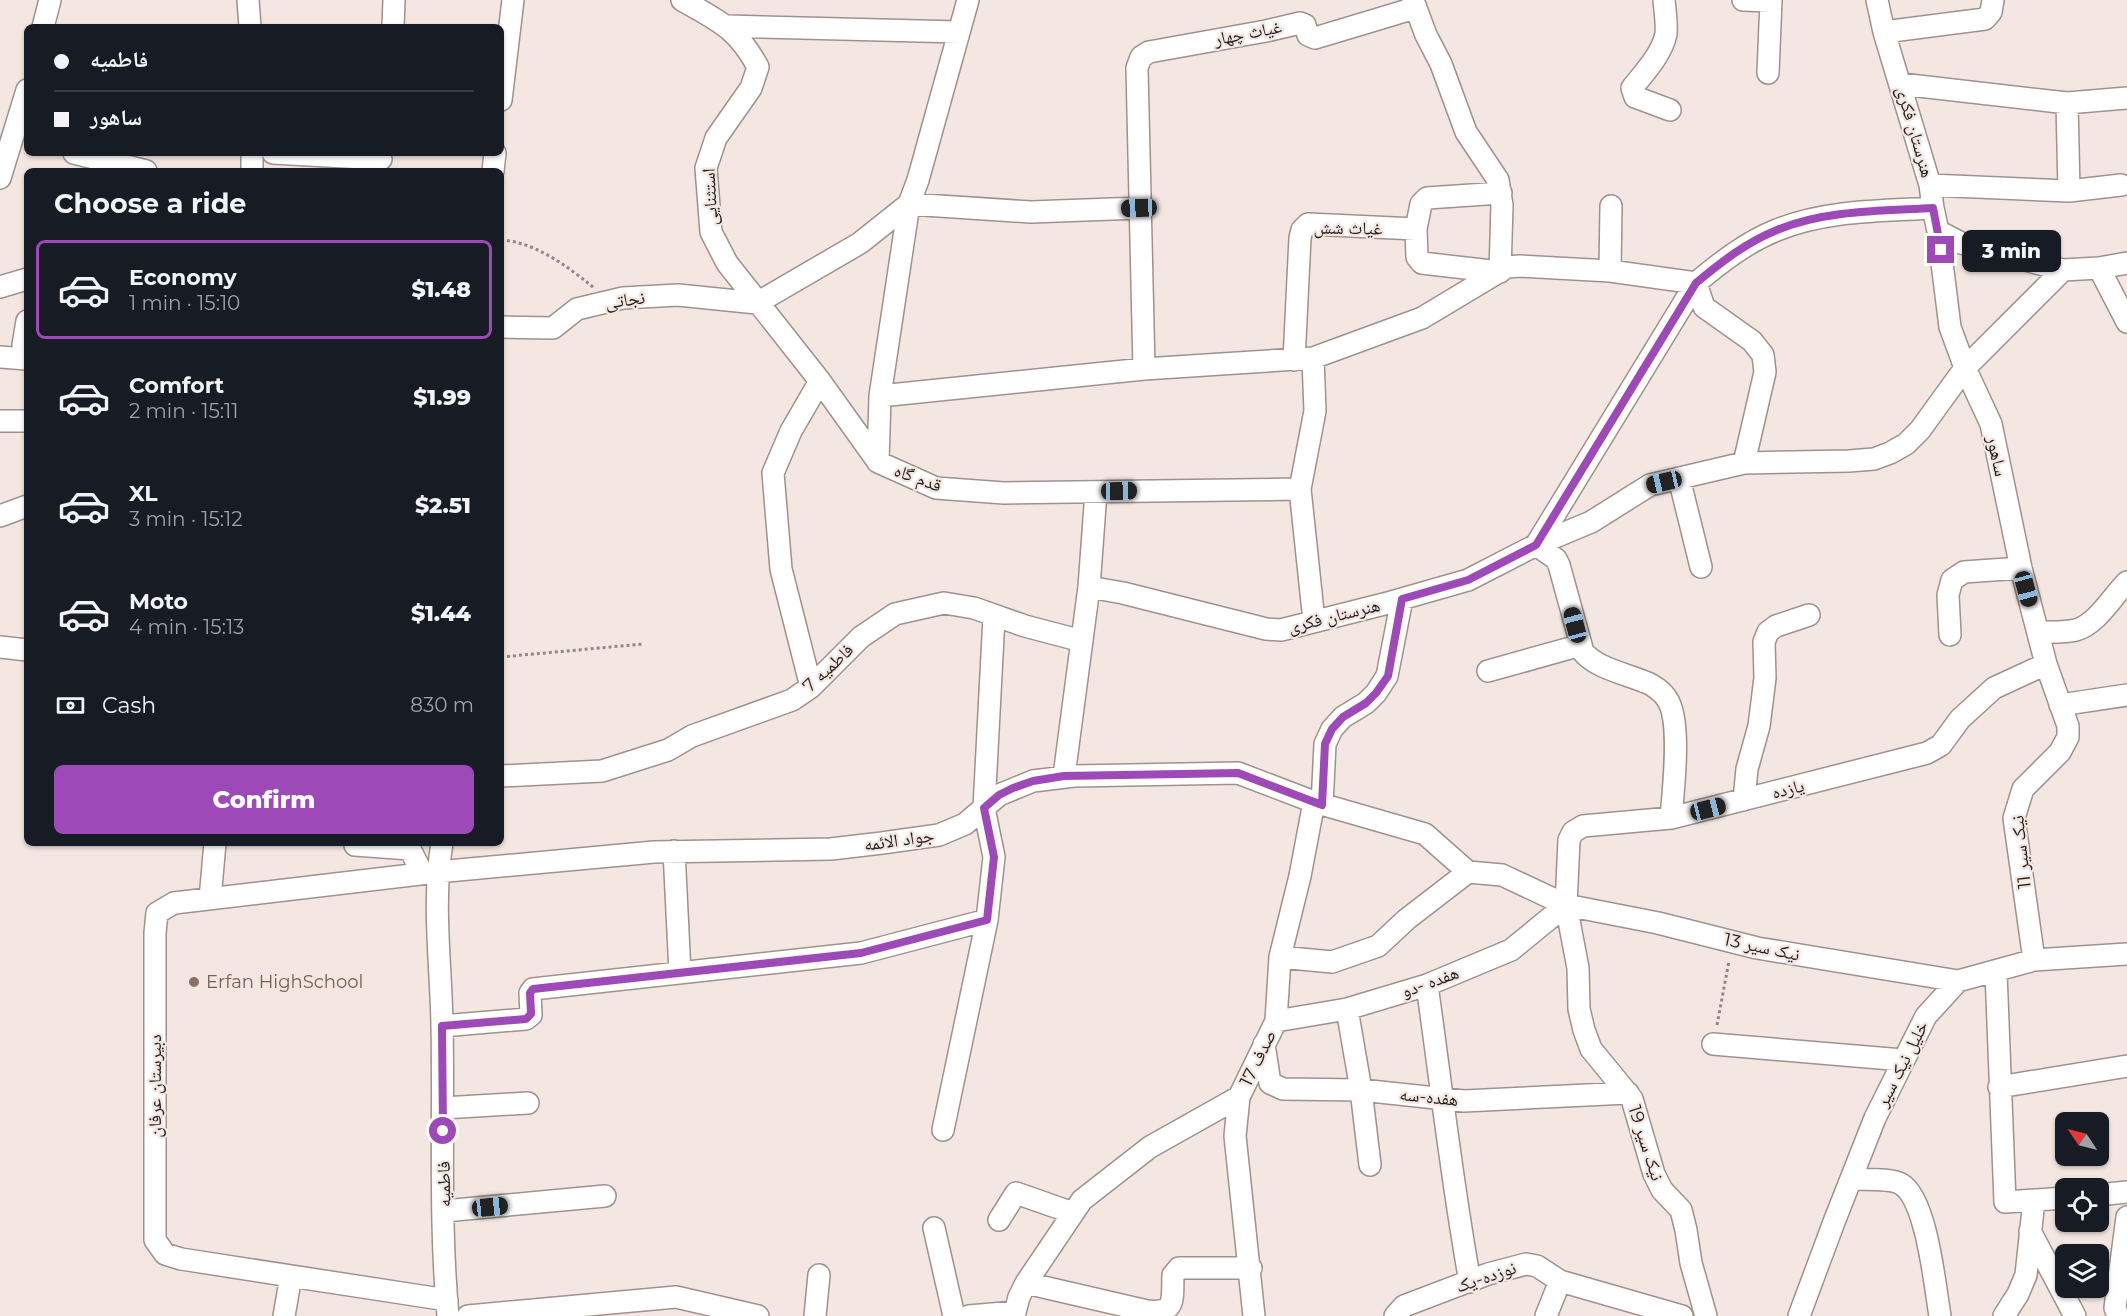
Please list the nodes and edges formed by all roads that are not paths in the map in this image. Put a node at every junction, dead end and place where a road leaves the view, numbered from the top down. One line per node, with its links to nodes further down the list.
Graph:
1 (50, 0): 13 (street)
2 (248, 0): 14 (street)
3 (394, 0): 15 (street)
4 (513, 0): 20 (street)
5 (682, 0): 16 (street, استثنایی)
6 (968, 0): 17 (street, قدم گاه)
7 (1664, 0): 25 (street)
8 (1743, 0): 9 (street)
9 (1771, 0): 19 (street)
10 (1877, 0): 18 (street, هنرستان فکری)
11 (1993, 0): 18 (street)
12 (1414, 4): 35 (street); 38 (street, غیاث چهار)
13 (44, 24)
14 (250, 24)
15 (393, 24)
16 (728, 26): 17 (street); 50 (street, استثنایی)
17 (959, 32): 36 (street, قدم گاه)
18 (1884, 32): 21 (street, هنرستان فکری)
19 (1767, 73)
20 (504, 75)
21 (1901, 84): 23 (street); 32 (street, هنرستان فکری)
22 (2127, 98): 23 (street)
23 (2067, 103): 34 (street)
24 (24, 109): 26 (street)
25 (1670, 110)
26 (19, 141): 31 (street)
27 (99, 156): 30 (street)
28 (314, 156): 29 (street)
29 (381, 161)
30 (137, 168)
31 (0, 178)
32 (1930, 185): 34 (street); 39 (street, هنرستان فکری)
33 (2121, 185): 34 (street)
34 (2069, 191)
35 (1502, 193): 40 (street); 46 (street)
36 (909, 204): 38 (street); 50 (street); 59 (street, قدم گاه)
37 (1611, 206): 45 (street)
38 (1139, 208): 57 (street)
39 (1933, 208): 41 (street, ساهور); 48 (street)
40 (1416, 229): 46 (street); 55 (street, غیاث شش)
41 (1938, 231): 44 (street); 56 (street, ساهور)
42 (2127, 263): 43 (street)
43 (2099, 268): 44 (street); 51 (street)
44 (2063, 270): 56 (street, هنرستان فکری)
45 (1610, 271): 46 (street); 48 (street)
46 (1500, 272): 55 (street)
47 (24, 280): 49 (street)
48 (1696, 283): 63 (street); 69 (street)
49 (0, 287)
50 (757, 303): 52 (street, نجاتی); 58 (street, استثنایی)
51 (2127, 322)
52 (504, 327)
53 (0, 357): 54 (street)
54 (24, 359)
55 (1304, 359): 57 (street); 65 (street, غیاث شش)
56 (1965, 368): 63 (street, هنرستان فکری); 71 (street, ساهور)
57 (1144, 369): 59 (street)
58 (820, 381): 62 (street, استثنایی); 86 (street)
59 (880, 396): 62 (street, قدم گاه)
60 (0, 421): 61 (street)
61 (24, 421)
62 (878, 462): 66 (street, قدم گاه)
63 (1744, 463): 64 (street, هنرستان فکری)
64 (1679, 478): 69 (street, هنرستان فکری); 70 (street)
65 (1300, 489): 66 (street, قدم گاه); 77 (street)
66 (1096, 492): 73 (street)
67 (24, 507): 68 (street)
68 (0, 516)
69 (1536, 545): 74 (street, هنرستان فکری); 81 (street)
70 (1701, 567)
71 (2021, 568): 78 (street, ساهور); 79 (street)
72 (2127, 582): 78 (street)
73 (1089, 587): 77 (street, هنرستان فکری); 80 (street)
74 (1402, 599): 77 (street, هنرستان فکری); 92 (street, صدف 17)
75 (1809, 615): 91 (street)
76 (994, 617): 80 (street, فاطمیه 7); 86 (street, فاطمیه 7); 93 (street)
77 (1314, 621)
78 (2038, 632): 84 (street, ساهور)
79 (1950, 635)
80 (1082, 641): 90 (street)
81 (1581, 645): 85 (street); 94 (street)
82 (0, 647): 83 (street)
83 (24, 650)
84 (2046, 664): 88 (street, ساهور); 91 (street, یازده)
85 (1488, 671)
86 (811, 687): 89 (street, فاطمیه 7)
87 (2127, 695): 88 (street)
88 (2060, 705): 106 (street, نیک سیر 11)
89 (504, 776)
90 (1064, 776): 92 (street, جواد الائمه); 93 (street, جواد الائمه)
91 (1744, 800): 94 (street, یازده)
92 (1318, 804): 99 (street, جواد الائمه); 105 (street, صدف 17)
93 (984, 808): 98 (street, جواد الائمه); 103 (street)
94 (1671, 818): 102 (street, یازده)
95 (215, 846): 101 (street)
96 (369, 846): 100 (street)
97 (441, 846): 100 (street, فاطمیه)
98 (674, 850): 100 (street, جواد الائمه); 108 (street)
99 (1468, 872): 102 (street); 105 (street)
100 (430, 873): 101 (street, دبیرستان عرفان); 113 (street, فاطمیه)
101 (210, 899): 141 (street, دبیرستان عرفان)
102 (1566, 905): 109 (street, نیک سیر 13); 110 (street, هفده -دو); 120 (street, نیک سیر 19)
103 (987, 920): 108 (street); 125 (street)
104 (2127, 954): 106 (street)
105 (1280, 957): 112 (street, صدف 17)
106 (2034, 960): 107 (street)
107 (1996, 972): 109 (street); 118 (street)
108 (680, 973): 113 (street)
109 (1958, 981): 116 (street, خلیل نیک سیر)
110 (1427, 985): 111 (street, هفده -دو); 122 (street)
111 (1347, 1009): 112 (street, هفده -دو); 119 (street)
112 (1276, 1021): 114 (street, صدف 17)
113 (442, 1026): 124 (street, فاطمیه)
114 (1264, 1044): 119 (street, هفده-سه); 121 (street, صدف 17)
115 (1713, 1044): 116 (street)
116 (1903, 1060): 127 (street, خلیل نیک سیر)
117 (2127, 1066): 118 (street)
118 (1999, 1087): 132 (street)
119 (1361, 1090): 122 (street, هفده-سه); 126 (street)
120 (1628, 1093): 122 (street, هفده-سه); 159 (street, نیک سیر 19)
121 (1239, 1097): 134 (street); 139 (street, صدف 17)
122 (1444, 1099): 143 (street)
123 (528, 1103): 124 (street)
124 (443, 1108): 133 (street, فاطمیه)
125 (943, 1130)
126 (1370, 1165)
127 (1851, 1179): 160 (street, خلیل نیک سیر); 161 (street)
128 (2127, 1192): 129 (street)
129 (2109, 1194)
130 (605, 1196): 133 (street)
131 (2055, 1199): 132 (street)
132 (2034, 1200): 138 (street)
133 (444, 1211): 145 (street, فاطمیه)
134 (1073, 1213): 136 (street); 144 (street)
135 (2127, 1217): 164 (street)
136 (999, 1220)
137 (934, 1228): 154 (street)
138 (2030, 1231): 162 (street); 163 (street)
139 (1251, 1268): 144 (street); 156 (street, صدف 17)
140 (819, 1275): 153 (street)
141 (291, 1276): 145 (street, دبیرستان عرفان); 150 (street)
142 (1560, 1281): 143 (street, نوزده-یک); 157 (street); 158 (street, نوزده-یک)
143 (1470, 1282): 149 (street, نوزده-یک)
144 (1026, 1283): 148 (street)
145 (447, 1308)
146 (590, 1310): 147 (street); 151 (street)
147 (719, 1311): 152 (street)
148 (1014, 1314): 155 (street)
149 (1398, 1314)
150 (284, 1316)
151 (468, 1316)
152 (758, 1316)
153 (815, 1316)
154 (954, 1316)
155 (969, 1316)
156 (1254, 1316)
157 (1546, 1316)
158 (1682, 1316)
159 (1706, 1316)
160 (1799, 1316)
161 (1940, 1316)
162 (2004, 1316)
163 (2074, 1316)
164 (2118, 1316)

